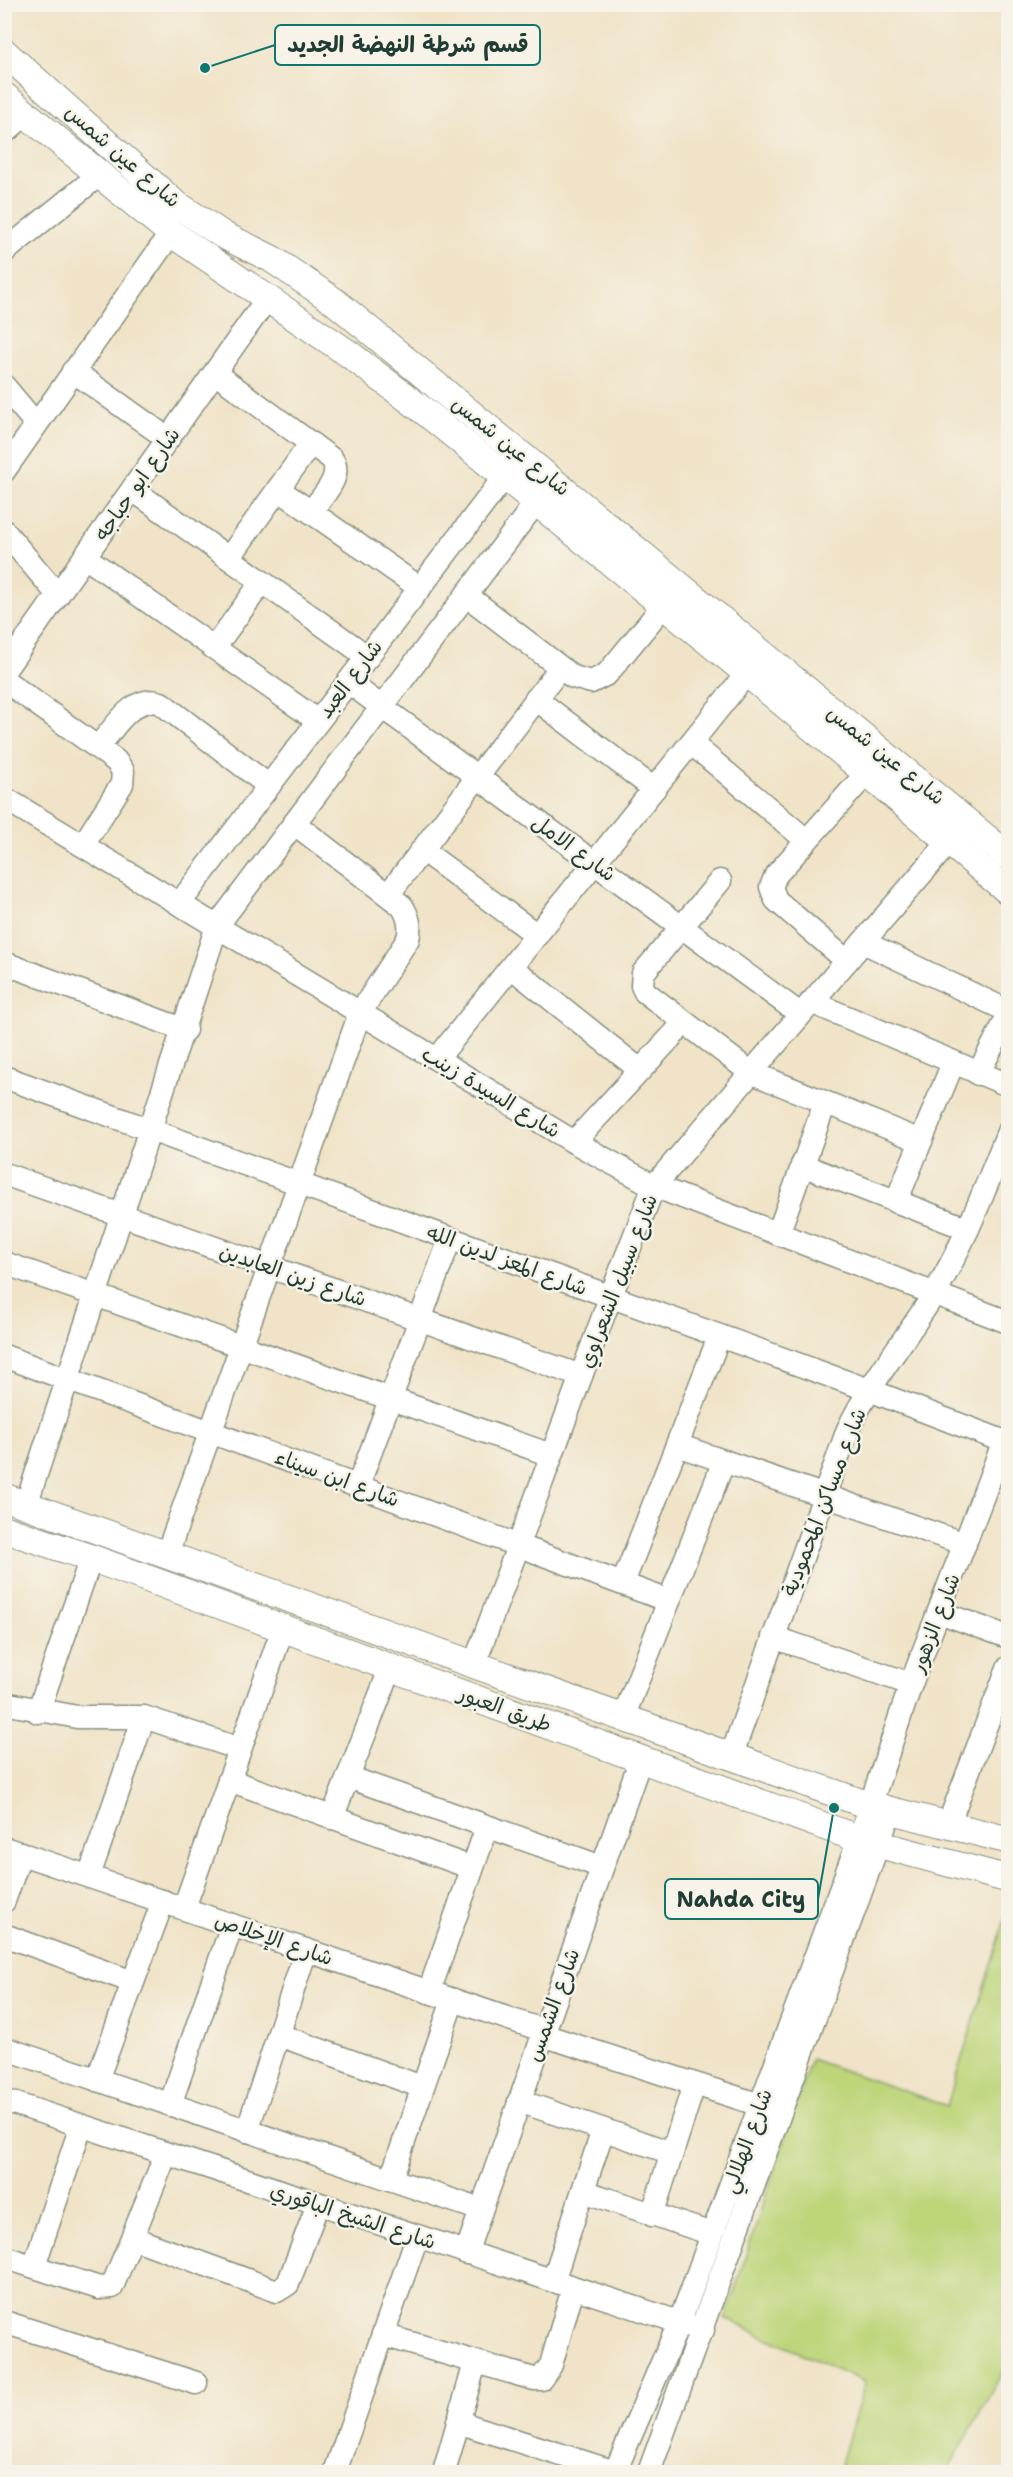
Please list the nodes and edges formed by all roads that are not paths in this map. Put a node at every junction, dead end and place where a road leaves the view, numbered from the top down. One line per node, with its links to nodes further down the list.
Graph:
1 (4, 52): 15 (street, شارع عين شمس)
2 (4, 96): 3 (street, شارع عين شمس)
3 (26, 114): 4 (street); 5 (street, شارع عين شمس)
4 (4, 133)
5 (99, 176): 6 (street, شارع عين شمس); 7 (street)
6 (171, 233): 8 (street, شارع عين شمس); 9 (street)
7 (4, 252)
8 (268, 297): 10 (street, شارع ابو حباجه); 17 (street, شارع عين شمس)
9 (73, 371): 12 (street); 13 (street)
10 (215, 373): 13 (street, شارع ابو حباجه); 14 (street)
11 (4, 386): 12 (street)
12 (36, 424): 16 (street)
13 (168, 439): 20 (street, شارع ابو حباجه)
14 (311, 443): 19 (street); 22 (street)
15 (521, 455): 17 (street, شارع العبد); 18 (street, شارع عين شمس)
16 (4, 471)
17 (504, 477): 21 (street, شارع عين شمس); 27 (street, شارع العبد)
18 (553, 480): 21 (street, شارع العبد); 53 (street, شارع عين شمس)
19 (278, 489): 22 (street); 25 (street)
20 (133, 490): 24 (street, شارع ابو حباجه); 25 (street)
21 (536, 502): 29 (street, شارع العبد); 30 (street, شارع عين شمس)
22 (311, 512): 27 (street)
23 (4, 531): 28 (street)
24 (85, 557): 28 (street, شارع ابو حباجه); 31 (street)
25 (229, 558): 26 (street)
26 (262, 582): 31 (street); 32 (street)
27 (420, 588): 32 (street, شارع العبد)
28 (58, 595): 34 (street, شارع ابو حباجه)
29 (466, 595): 33 (street); 39 (street, شارع العبد)
30 (663, 606): 33 (street); 35 (street, شارع عين شمس)
31 (214, 648): 40 (street)
32 (368, 657): 37 (street, شارع العبد)
33 (560, 668): 38 (street)
34 (4, 671)
35 (747, 673): 41 (street); 43 (street, شارع عين شمس)
36 (4, 680): 42 (street)
37 (348, 682): 39 (street, شارع الامل); 40 (street, شارع العبد)
38 (536, 699): 44 (street); 46 (street)
39 (382, 707): 44 (street, شارع الامل); 48 (street, شارع العبد)
40 (318, 721): 45 (street, شارع العبد)
41 (691, 743): 46 (street); 49 (street)
42 (98, 747): 45 (street); 51 (street)
43 (866, 774): 49 (street); 50 (street, شارع عين شمس)
44 (476, 776): 52 (street); 54 (street, شارع الامل)
45 (269, 786): 58 (street, شارع العبد)
46 (654, 789): 54 (street)
47 (4, 798): 51 (street, شارع السيدة زينب)
48 (295, 824): 57 (street); 59 (street, شارع العبد)
49 (806, 840): 63 (street)
50 (948, 843): 56 (street, شارع عين شمس); 62 (street, شارع سبيل الشعراوي)
51 (82, 845): 58 (street, شارع السيدة زينب)
52 (422, 850): 57 (street); 61 (street)
53 (1008, 856)
54 (595, 863): 60 (street, شارع الامل); 61 (street)
55 (720, 881): 60 (street)
56 (1008, 891)
57 (388, 895): 68 (street)
58 (179, 904): 59 (street, شارع السيدة زينب)
59 (217, 926): 68 (street, شارع السيدة زينب); 71 (street)
60 (682, 927): 66 (street, شارع الامل); 70 (street)
61 (537, 935): 65 (street)
62 (863, 942): 63 (street, شارع سبيل الشعراوي); 67 (street)
63 (846, 961): 66 (street, شارع سبيل الشعراوي)
64 (4, 963): 71 (street)
65 (511, 967): 72 (street); 74 (street)
66 (806, 1008): 73 (street, شارع الامل); 75 (street, شارع سبيل الشعراوي)
67 (1008, 1011)
68 (360, 1013): 72 (street, شارع السيدة زينب); 86 (street)
69 (1008, 1016): 76 (street)
70 (684, 1023): 74 (street); 75 (street)
71 (185, 1030): 80 (street)
72 (437, 1059): 83 (street, شارع السيدة زينب)
73 (953, 1063): 76 (street, شارع الامل); 82 (street)
74 (640, 1070): 83 (street)
75 (750, 1072): 79 (street); 87 (street, شارع سبيل الشعراوي)
76 (978, 1074): 78 (street, شارع الامل)
77 (4, 1077): 80 (street, شارع المعز لدين الله)
78 (1008, 1085)
79 (825, 1102): 82 (street); 84 (street)
80 (152, 1131): 86 (street, شارع المعز لدين الله); 89 (street)
81 (1008, 1132): 90 (street, شارع مساكن المحمودية)
82 (921, 1141): 88 (street)
83 (574, 1142): 87 (street, شارع السيدة زينب)
84 (802, 1166): 88 (street); 91 (street)
85 (4, 1174): 89 (street, شارع زين العابدين)
86 (299, 1185): 92 (street, شارع المعز لدين الله); 94 (street)
87 (654, 1186): 91 (street, شارع السيدة زينب); 97 (street, شارع سبيل الشعراوي)
88 (896, 1202): 90 (street)
89 (123, 1216): 94 (street, شارع زين العابدين); 96 (street)
90 (968, 1229): 95 (street, شارع مساكن المحمودية)
91 (778, 1234): 95 (street, شارع السيدة زينب)
92 (450, 1239): 97 (street, شارع المعز لدين الله); 98 (street)
93 (4, 1263): 96 (street)
94 (270, 1267): 98 (street, شارع زين العابدين); 101 (street)
95 (934, 1293): 99 (street, شارع السيدة زينب); 105 (street, شارع مساكن المحمودية)
96 (97, 1295): 101 (street); 104 (street)
97 (610, 1298): 100 (street, شارع المعز لدين الله); 103 (street, شارع سبيل الشعراوي)
98 (420, 1320): 103 (street, شارع زين العابدين); 106 (street)
99 (1008, 1322)
100 (719, 1337): 105 (street, شارع المعز لدين الله); 109 (street)
101 (241, 1346): 106 (street); 107 (street)
102 (4, 1356): 104 (street, شارع ابن سيناء)
103 (581, 1376): 110 (street, شارع سبيل الشعراوي)
104 (68, 1380): 107 (street, شارع ابن سيناء); 114 (street)
105 (869, 1390): 108 (street, شارع المعز لدين الله); 113 (street, شارع مساكن المحمودية)
106 (391, 1398): 110 (street); 112 (street)
107 (211, 1432): 112 (street, شارع ابن سيناء); 118 (street)
108 (1006, 1442): 116 (street, شارع الزهور)
109 (677, 1445): 111 (street); 120 (street)
110 (551, 1455): 117 (street, شارع سبيل الشعراوي)
111 (724, 1461): 113 (street); 121 (street)
112 (358, 1486): 117 (street, شارع ابن سيناء)
113 (822, 1495): 116 (street); 124 (street, شارع مساكن المحمودية)
114 (15, 1501): 118 (street, طريق العبور)
115 (4, 1529): 119 (street, طريق العبور)
116 (965, 1544): 122 (street, شارع الزهور)
117 (518, 1545): 120 (street, شارع ابن سيناء); 126 (street, شارع سبيل الشعراوي)
118 (167, 1554): 126 (street, طريق العبور)
119 (91, 1558): 123 (street, طريق العبور); 132 (street)
120 (623, 1583): 121 (street, شارع ابن سيناء)
121 (669, 1600): 134 (street)
122 (939, 1612): 125 (street); 129 (street, شارع الزهور)
123 (284, 1628): 127 (street, طريق العبور); 135 (street)
124 (773, 1637): 129 (street); 136 (street, شارع مساكن المحمودية)
125 (1008, 1637)
126 (474, 1665): 134 (street, طريق العبور)
127 (391, 1667): 137 (street, طريق العبور); 138 (street)
128 (1008, 1668): 130 (street)
129 (911, 1684): 140 (street, شارع الزهور)
130 (1002, 1702): 142 (street)
131 (4, 1704): 132 (street)
132 (38, 1712): 133 (street)
133 (144, 1717): 135 (street); 149 (street)
134 (623, 1718): 136 (street, طريق العبور)
135 (240, 1749): 139 (street)
136 (731, 1757): 140 (street, طريق العبور)
137 (641, 1758): 145 (street, طريق العبور); 147 (street, شارع الشمس)
138 (348, 1778): 141 (street); 143 (street)
139 (229, 1780): 141 (street); 152 (street)
140 (880, 1809): 142 (street, طريق العبور); 145 (street, شارع الهلالي)
141 (332, 1818): 148 (street)
142 (948, 1825): 144 (street, طريق العبور)
143 (487, 1827): 147 (street); 148 (street)
144 (1008, 1840)
145 (869, 1842): 150 (street, طريق العبور); 168 (street, شارع الهلالي); 188 (street, شارع الهلالي)
146 (13, 1850): 149 (street, شارع الإخلاص); 151 (street)
147 (602, 1867): 159 (street, شارع الشمس)
148 (472, 1868): 157 (street)
149 (89, 1876): 152 (street, شارع الإخلاص)
150 (1008, 1879)
151 (4, 1901)
152 (173, 1905): 153 (street, شارع الإخلاص); 156 (street)
153 (232, 1925): 155 (street, شارع الإخلاص); 167 (street)
154 (4, 1935): 156 (street)
155 (306, 1950): 157 (street, شارع الإخلاص); 160 (street)
156 (133, 1982): 162 (street)
157 (429, 1992): 158 (street, شارع الإخلاص)
158 (453, 2000): 159 (street, شارع الإخلاص); 164 (street)
159 (544, 2033): 163 (street, شارع الإخلاص); 166 (street, شارع الشمس)
160 (279, 2035): 164 (street); 171 (street)
161 (4, 2048): 162 (street)
162 (98, 2080): 167 (street)
163 (694, 2085): 168 (street, شارع الإخلاص); 172 (street)
164 (422, 2087): 174 (street)
165 (4, 2100): 169 (street, شارع الشيخ الباقوري)
166 (519, 2101): 170 (street); 177 (street, شارع الشمس)
167 (170, 2105): 171 (street)
168 (760, 2105): 179 (street, شارع الهلالي)
169 (81, 2126): 173 (street, شارع الشيخ الباقوري); 184 (street)
170 (603, 2130): 172 (street); 175 (street)
171 (247, 2131): 174 (street)
172 (672, 2153): 178 (street)
173 (166, 2154): 176 (street, شارع الشيخ الباقوري); 181 (street)
174 (391, 2179): 177 (street)
175 (583, 2191): 178 (street); 185 (street)
176 (318, 2204): 180 (street, شارع الشيخ الباقوري); 181 (street)
177 (481, 2211): 182 (street, شارع الشمس)
178 (652, 2215): 179 (street)
179 (712, 2234): 186 (street, شارع الهلالي)
180 (417, 2237): 182 (street, شارع الشيخ الباقوري); 189 (street)
181 (133, 2238): 184 (street)
182 (466, 2253): 185 (street, شارع الشيخ الباقوري)
183 (4, 2257): 184 (street)
184 (34, 2266)
185 (563, 2284): 186 (street, شارع الشيخ الباقوري); 190 (street)
186 (680, 2321): 188 (street, شارع الشيخ الباقوري); 195 (street, شارع الهلالي)
187 (4, 2322): 191 (street)
188 (703, 2330): 196 (street, شارع الهلالي)
189 (383, 2335): 190 (street); 193 (street)
190 (475, 2363): 192 (street)
191 (196, 2383)
192 (458, 2422): 194 (street); 195 (street)
193 (337, 2472)
194 (444, 2472)
195 (615, 2472)
196 (649, 2472)

